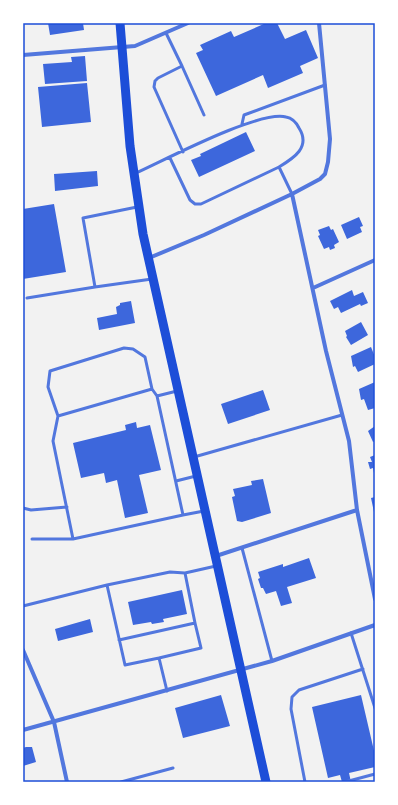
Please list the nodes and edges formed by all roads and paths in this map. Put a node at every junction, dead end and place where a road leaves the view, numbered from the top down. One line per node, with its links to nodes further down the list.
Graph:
1 (120, 23): 5 (main road)
2 (188, 23): 4 (street)
3 (319, 23): 8 (street)
4 (166, 33): 5 (street); 7 (lane)
5 (122, 47): 6 (street); 14 (main road)
6 (23, 55)
7 (182, 66): 9 (lane); 11 (lane)
8 (325, 85): 10 (lane); 15 (street)
9 (204, 115)
10 (242, 124): 11 (lane); 13 (lane)
11 (183, 152): 12 (lane)
12 (170, 158): 13 (lane); 14 (lane)
13 (279, 167): 15 (lane)
14 (134, 174): 16 (main road)
15 (292, 194): 17 (street); 21 (street)
16 (138, 206): 17 (main road); 20 (lane)
17 (148, 258): 19 (main road)
18 (375, 260): 21 (street)
19 (154, 278): 20 (lane); 24 (main road)
20 (95, 287): 22 (lane)
21 (313, 288): 26 (street)
22 (26, 298)
23 (152, 389): 25 (lane); 27 (lane); 27 (lane)
24 (179, 391): 25 (lane); 28 (main road)
25 (157, 396): 30 (lane)
26 (342, 415): 28 (lane); 33 (street)
27 (58, 416): 31 (lane)
28 (194, 457): 29 (main road)
29 (198, 475): 30 (lane); 34 (main road)
30 (176, 481): 35 (lane)
31 (67, 507): 32 (lane); 37 (lane)
32 (23, 508)
33 (357, 510): 38 (street); 43 (street)
34 (206, 511): 35 (lane); 39 (main road)
35 (183, 515): 37 (lane)
36 (32, 539): 37 (lane)
37 (73, 539)
38 (242, 548): 39 (street); 51 (lane)
39 (216, 556): 40 (main road)
40 (218, 565): 41 (lane); 53 (main road)
41 (185, 574): 42 (lane); 45 (lane)
42 (107, 585): 44 (lane); 48 (lane)
43 (375, 599)
44 (23, 606)
45 (195, 623): 48 (lane); 50 (lane)
46 (375, 625): 47 (street)
47 (351, 633): 51 (street); 52 (lane)
48 (119, 640): 50 (lane)
49 (23, 650): 56 (street)
50 (159, 658): 54 (lane)
51 (272, 661): 53 (street)
52 (363, 669): 55 (lane); 63 (lane)
53 (240, 670): 54 (street); 62 (main road)
54 (167, 691): 56 (street)
55 (375, 708)
56 (54, 722): 57 (street); 60 (street)
57 (23, 730)
58 (173, 768): 61 (lane)
59 (375, 774): 64 (lane)
60 (67, 782)
61 (121, 782)
62 (266, 782)
63 (305, 782)
64 (345, 782)

